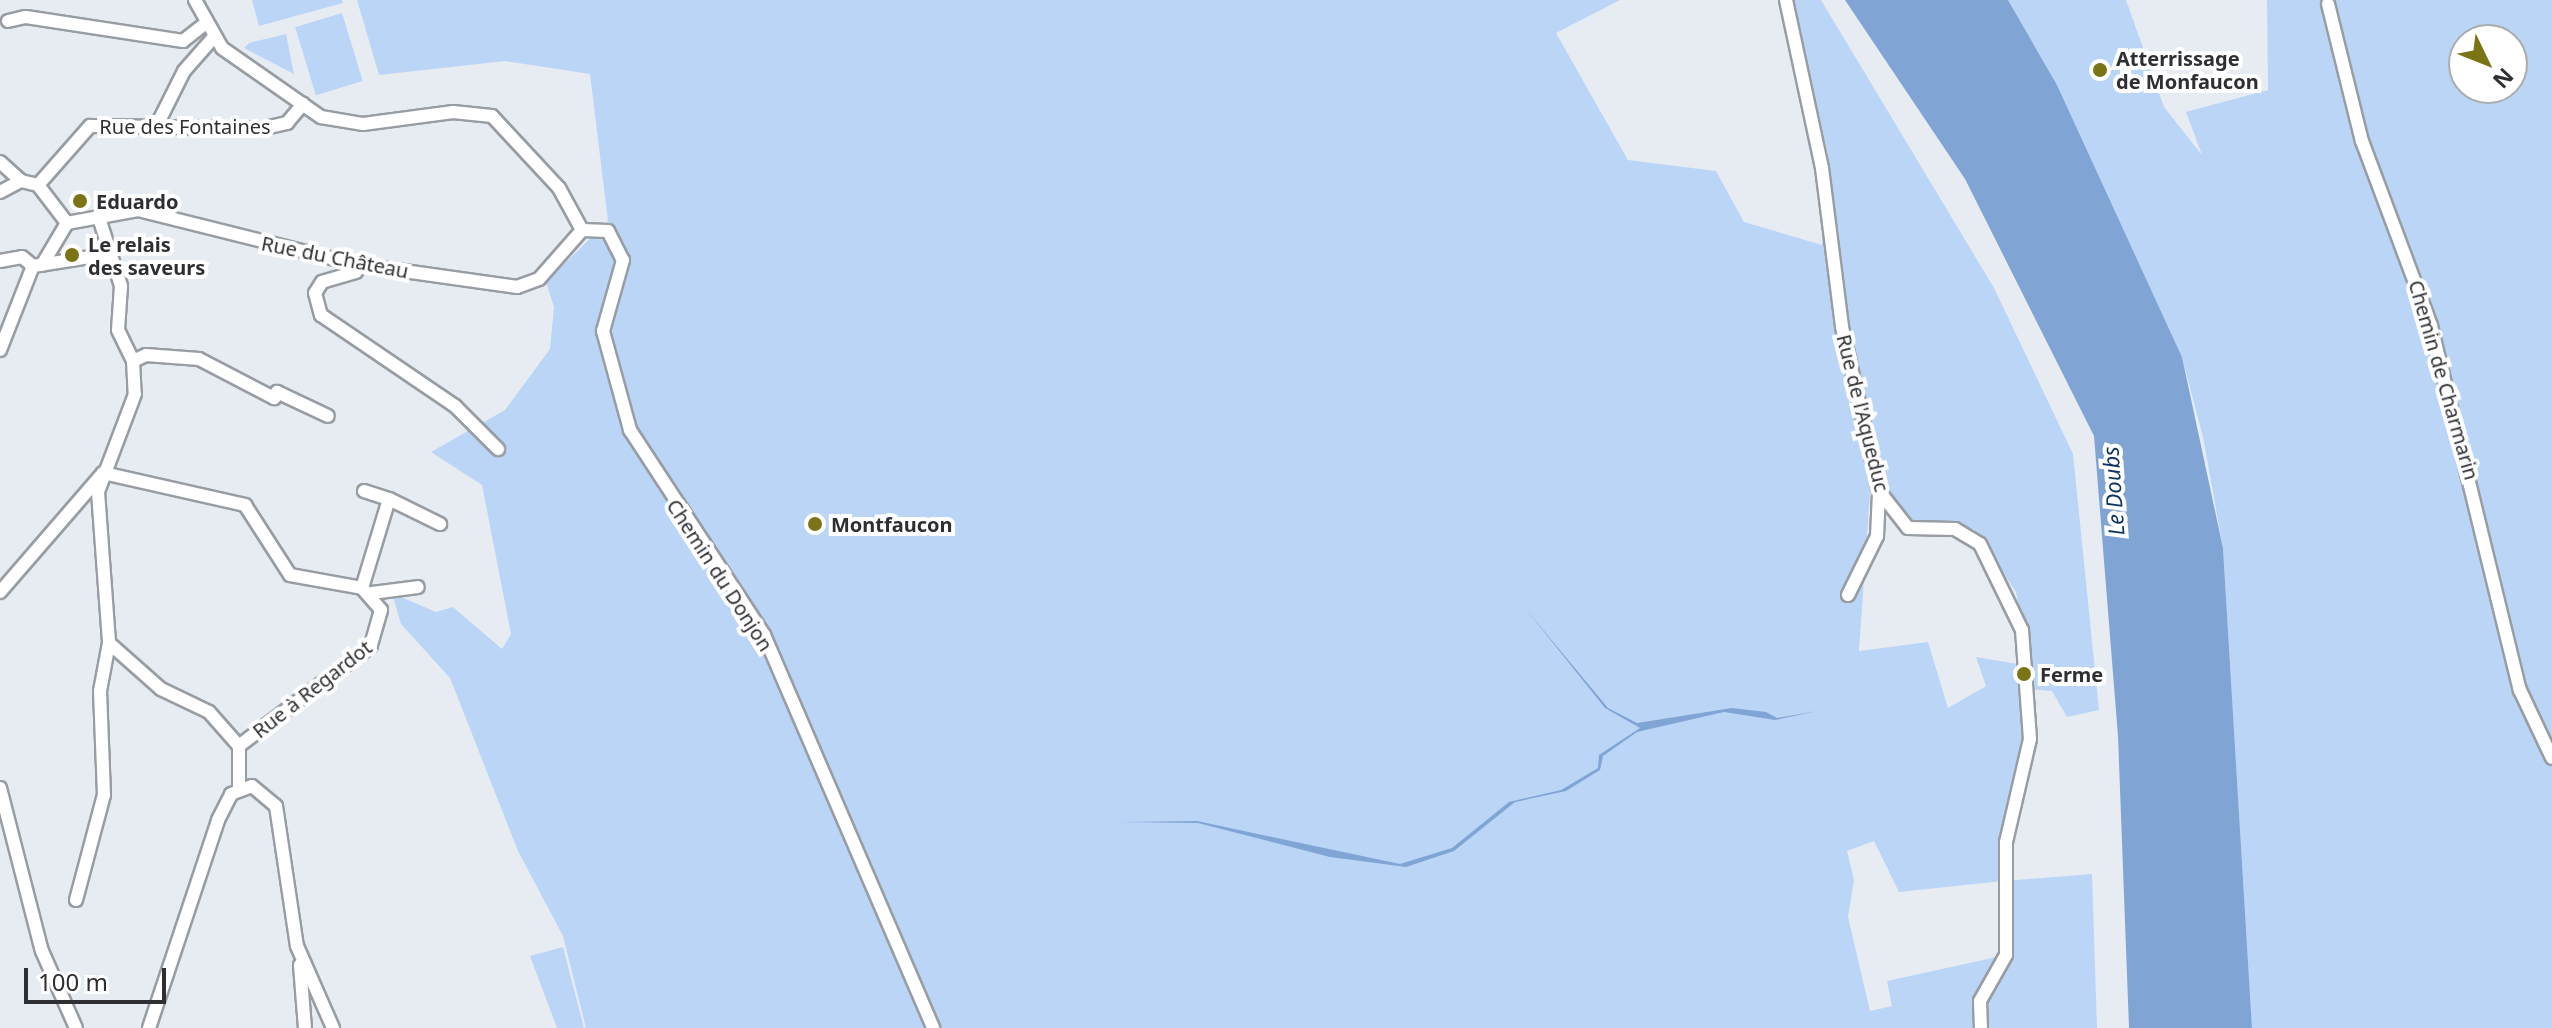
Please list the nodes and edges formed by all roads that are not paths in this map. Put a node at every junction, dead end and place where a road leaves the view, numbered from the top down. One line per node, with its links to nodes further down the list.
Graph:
1 (195, 0): 5 (street)
2 (1786, 0): 26 (street, Rue de l'Aqueduc)
3 (2328, 4): 35 (street, Chemin de Charmarin)
4 (8, 21): 5 (street)
5 (206, 23): 6 (street)
6 (213, 38): 7 (street); 8 (street)
7 (303, 104): 8 (street, Rue des Fontaines); 15 (street)
8 (158, 123): 11 (street, Rue des Fontaines)
9 (0, 162): 10 (street)
10 (21, 181): 11 (street); 12 (street)
11 (38, 185): 14 (street)
12 (0, 192)
13 (100, 221): 14 (street, Rue du Château); 16 (street); 19 (street, Rue du Château)
14 (67, 223): 18 (street)
15 (582, 230): 19 (street, Rue du Château); 44 (street, Chemin du Donjon)
16 (110, 254): 18 (street); 21 (street)
17 (0, 261): 18 (street)
18 (38, 265): 20 (street)
19 (418, 273): 23 (street)
20 (0, 350)
21 (133, 361): 22 (street); 24 (street)
22 (328, 416)
23 (498, 449)
24 (103, 473): 30 (street); 31 (street); 33 (street)
25 (364, 491): 27 (street)
26 (1879, 491): 32 (street); 45 (street, Rue de l'Aqueduc)
27 (389, 499): 28 (street); 30 (street)
28 (440, 524)
29 (418, 587): 30 (street)
30 (367, 590): 34 (street, Rue à Regardot)
31 (0, 592)
32 (1848, 595)
33 (109, 643): 34 (street); 38 (street)
34 (239, 746): 36 (street)
35 (2552, 758)
36 (239, 787): 39 (street); 41 (street)
37 (0, 788): 40 (street)
38 (76, 900)
39 (297, 946): 42 (street); 43 (street)
40 (76, 1028)
41 (149, 1028)
42 (305, 1028)
43 (333, 1028)
44 (933, 1028)
45 (1981, 1028)

